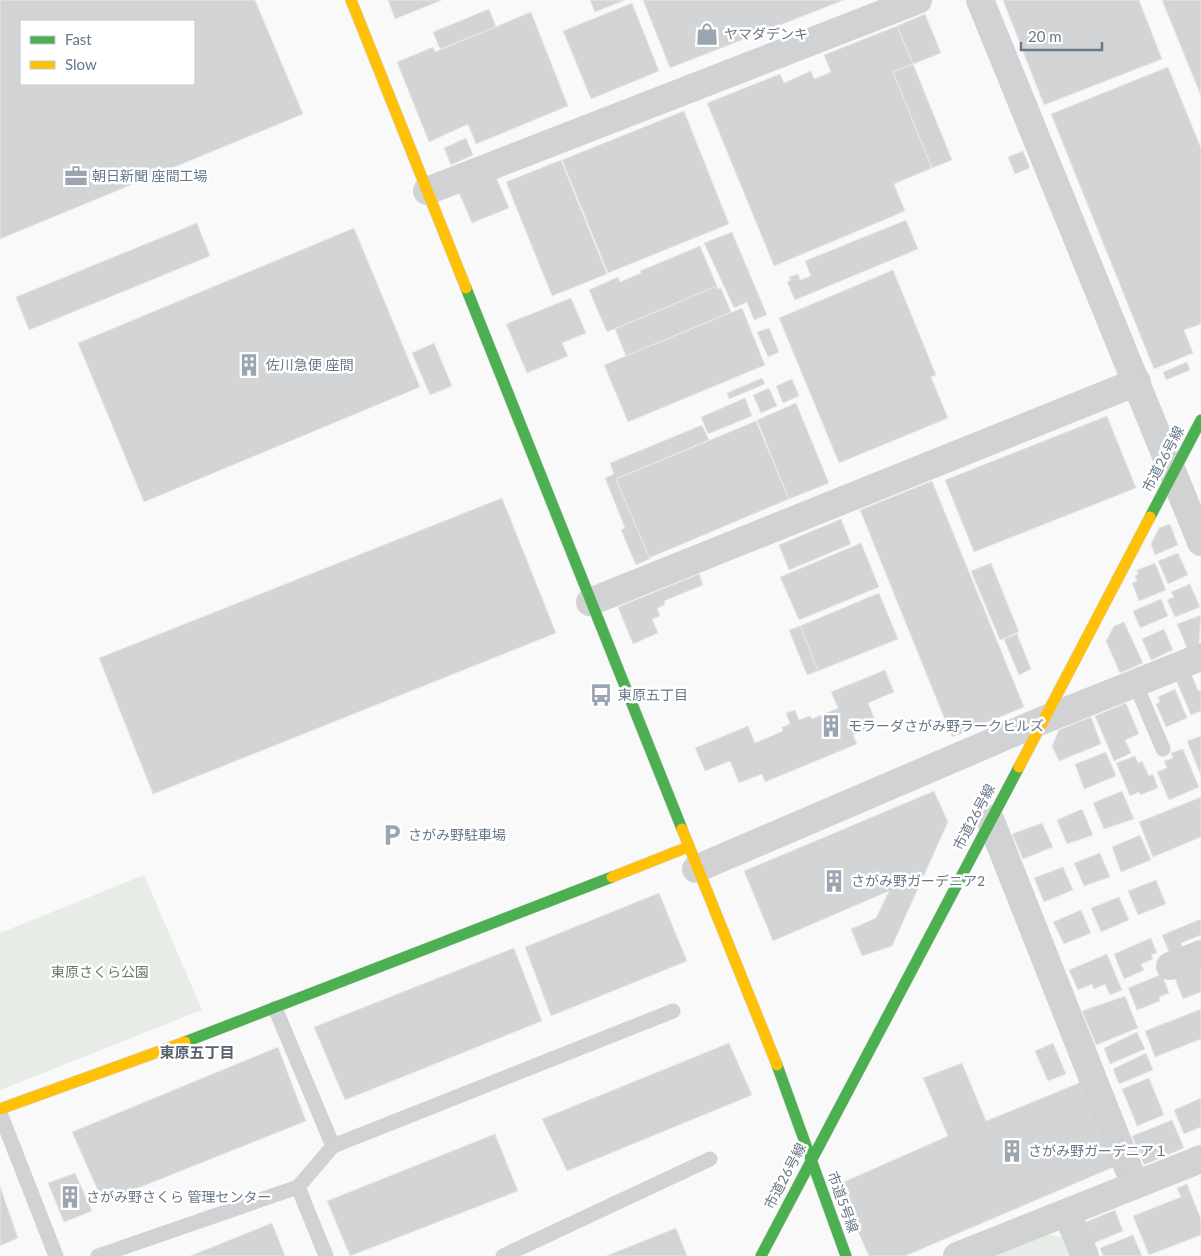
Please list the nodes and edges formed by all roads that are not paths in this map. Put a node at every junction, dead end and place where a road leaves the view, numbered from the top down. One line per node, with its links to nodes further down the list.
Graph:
1 (351, 0): 4 (street, 市道5号線)
2 (918, 0): 4 (street)
3 (980, 0): 5 (street)
4 (427, 191): 10 (street, 市道5号線)
5 (1136, 382): 7 (street); 10 (street)
6 (1201, 420): 7 (street, 市道26号線)
7 (1173, 473): 8 (street); 13 (street, 市道26号線)
8 (1195, 511): 9 (street)
9 (1201, 542)
10 (590, 602): 16 (street, 市道5号線)
11 (1201, 657): 12 (street)
12 (1135, 683): 13 (street); 14 (lane)
13 (1041, 721): 15 (street, 市道26号線); 16 (street)
14 (1163, 749)
15 (990, 819): 25 (street, 市道26号線); 27 (street)
16 (692, 858): 19 (street); 25 (street, 市道5号線)
17 (1201, 954): 18 (street)
18 (1170, 966)
19 (275, 1008): 21 (street); 23 (lane)
20 (673, 1011): 23 (lane)
21 (0, 1109)
22 (0, 1113): 30 (lane)
23 (333, 1146): 28 (lane)
24 (710, 1159): 33 (lane)
25 (811, 1159): 34 (street, 市道26号線); 35 (street, 市道5号線)
26 (1201, 1159): 27 (street)
27 (1135, 1185): 29 (street)
28 (298, 1187): 31 (lane); 32 (lane)
29 (1067, 1213): 36 (street); 37 (street)
30 (56, 1256)
31 (98, 1256)
32 (326, 1256)
33 (503, 1256)
34 (760, 1256)
35 (846, 1256)
36 (956, 1256)
37 (1085, 1256)

